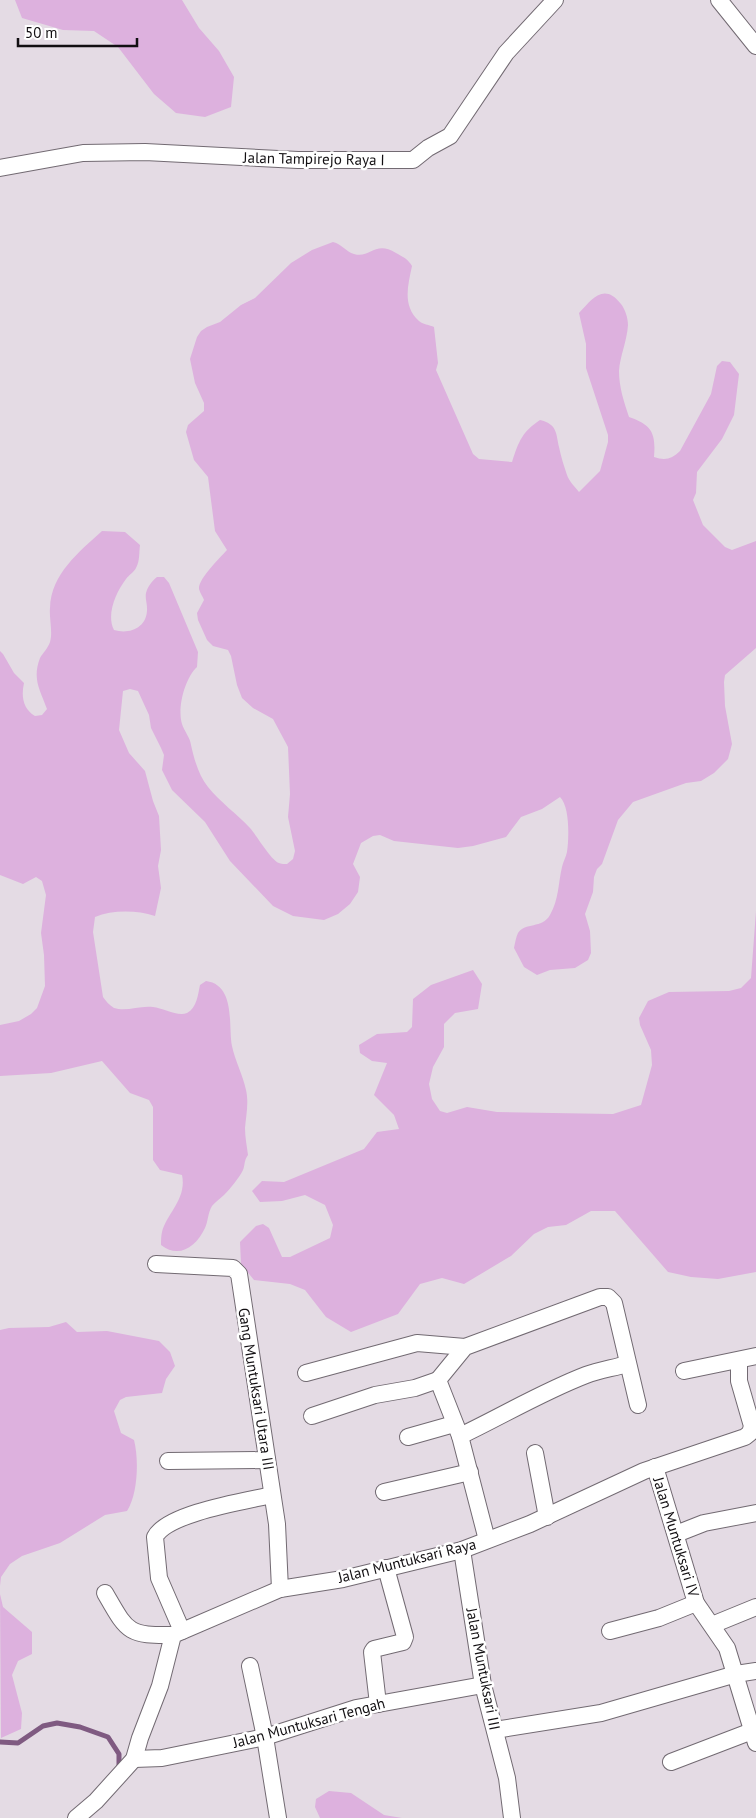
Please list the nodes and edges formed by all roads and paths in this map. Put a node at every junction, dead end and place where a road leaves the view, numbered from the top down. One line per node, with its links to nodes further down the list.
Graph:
1 (555, 0): 4 (street, Jalan Tampirejo Raya I)
2 (720, 0): 3 (street)
3 (756, 46)
4 (0, 168)
5 (156, 1264): 18 (street, Gang Muntuksari Utara III)
6 (465, 1346): 9 (street); 11 (street); 12 (street)
7 (756, 1356): 8 (street)
8 (739, 1361): 10 (street); 20 (street, Jalan Muntuksari Raya)
9 (627, 1364): 13 (street); 15 (street)
10 (684, 1371)
11 (306, 1373)
12 (438, 1380): 14 (street); 15 (street)
13 (638, 1405)
14 (312, 1416)
15 (457, 1430): 16 (street); 21 (street)
16 (408, 1437)
17 (535, 1454): 25 (street)
18 (267, 1460): 19 (street); 23 (street, Gang Muntuksari Utara III)
19 (168, 1461)
20 (655, 1467): 25 (street, Jalan Muntuksari Raya); 26 (street, Jalan Muntuksari IV)
21 (470, 1472): 22 (street); 27 (street)
22 (384, 1492)
23 (272, 1495): 30 (street, Gang Muntuksari Utara III); 36 (street)
24 (756, 1513): 26 (street)
25 (547, 1517): 27 (street, Jalan Muntuksari Raya)
26 (676, 1534): 32 (street, Jalan Muntuksari IV)
27 (487, 1540): 28 (street, Jalan Muntuksari Raya)
28 (462, 1550): 29 (street, Jalan Muntuksari Raya); 40 (street, Jalan Muntuksari III)
29 (386, 1568): 30 (street, Jalan Muntuksari Raya); 41 (street)
30 (280, 1589): 36 (street, Jalan Muntuksari Raya)
31 (105, 1593): 36 (street)
32 (696, 1603): 34 (street, Jalan Muntuksari IV); 35 (street)
33 (756, 1607): 34 (street)
34 (712, 1625): 39 (street, Jalan Muntuksari IV)
35 (610, 1632)
36 (178, 1633): 45 (street)
37 (250, 1666): 43 (street)
38 (756, 1671): 39 (street)
39 (736, 1674): 42 (street); 44 (street, Jalan Muntuksari IV)
40 (483, 1685): 41 (street, Jalan Muntuksari Tengah); 42 (street, Jalan Muntuksari III)
41 (378, 1704): 43 (street, Jalan Muntuksari Tengah)
42 (495, 1730): 49 (street, Jalan Muntuksari III)
43 (265, 1737): 45 (street, Jalan Muntuksari Tengah); 48 (street)
44 (754, 1737): 46 (street)
45 (134, 1759): 47 (street)
46 (671, 1762)
47 (76, 1818)
48 (278, 1818)
49 (512, 1818)

